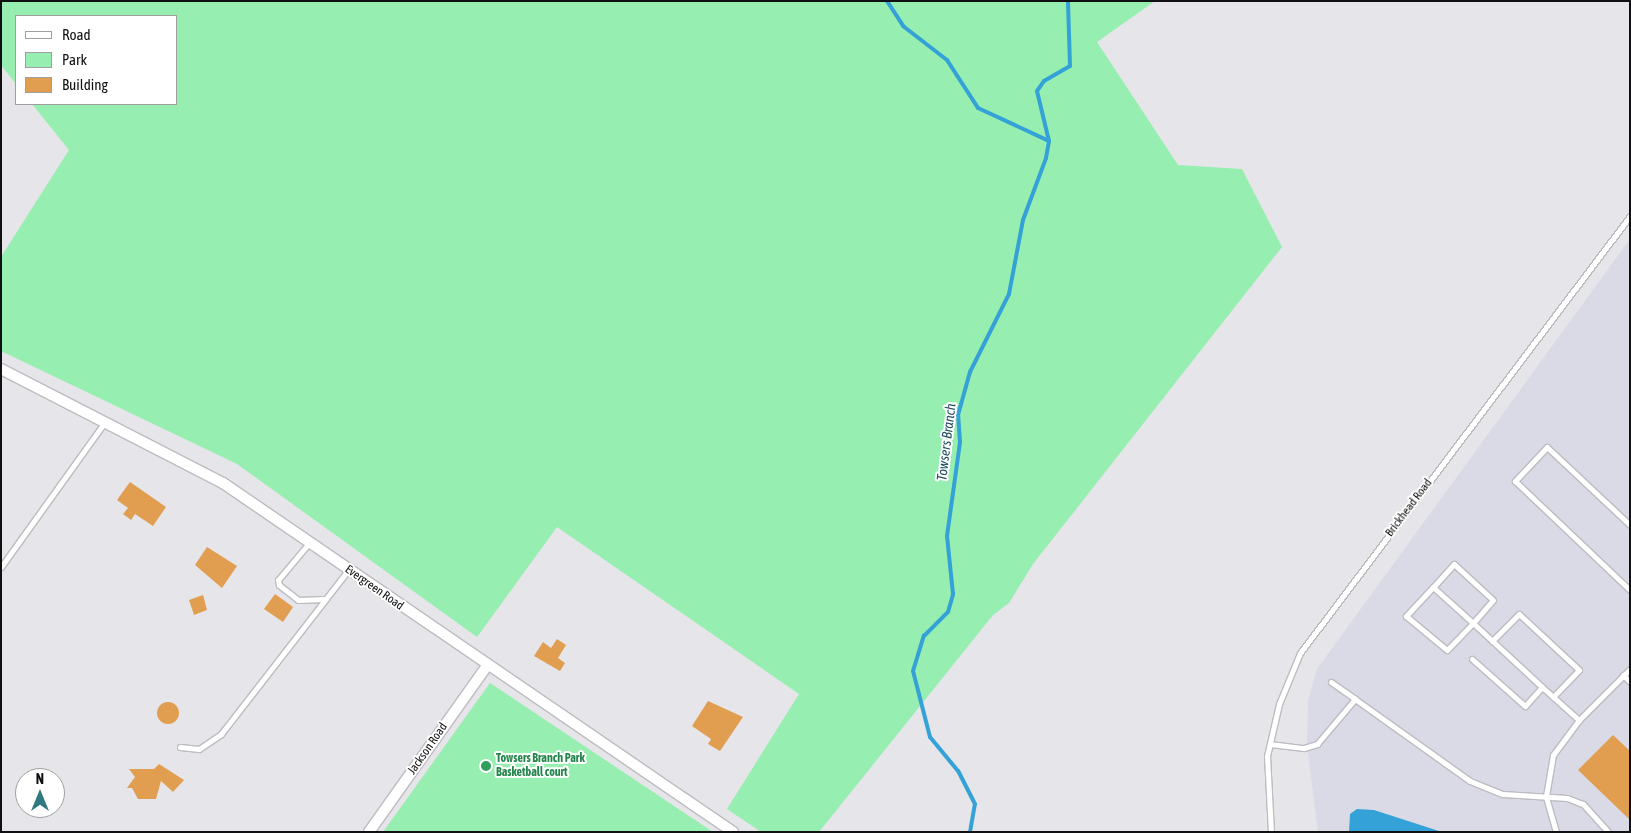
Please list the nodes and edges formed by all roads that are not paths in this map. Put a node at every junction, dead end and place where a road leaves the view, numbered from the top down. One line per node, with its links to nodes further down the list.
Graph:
1 (1630, 216): 23 (lane, Brickhead Road)
2 (1, 369): 3 (street, Evergreen Road)
3 (104, 423): 5 (street, Evergreen Road); 6 (lane)
4 (1630, 526): 9 (lane)
5 (309, 543): 7 (street, Evergreen Road); 10 (lane)
6 (1, 567)
7 (348, 570): 10 (lane); 14 (street, Evergreen Road)
8 (1432, 587): 11 (lane); 11 (lane); 11 (lane)
9 (1630, 590)
10 (326, 599): 24 (lane)
11 (1472, 623): 12 (lane)
12 (1492, 641): 19 (lane); 20 (lane)
13 (1472, 659): 19 (lane)
14 (487, 666): 26 (street, Jackson Road); 27 (street, Evergreen Road)
15 (1630, 668): 16 (lane)
16 (1623, 676): 18 (lane); 22 (lane)
17 (1331, 682): 21 (lane)
18 (1630, 682)
19 (1542, 687): 20 (lane)
20 (1553, 697): 22 (lane)
21 (1355, 699): 23 (lane); 25 (lane)
22 (1578, 720): 25 (lane)
23 (1270, 744): 28 (lane, Brickhead Road)
24 (180, 747)
25 (1546, 796): 29 (lane); 30 (lane)
26 (369, 832)
27 (733, 832)
28 (1271, 832)
29 (1556, 832)
30 (1608, 832)

